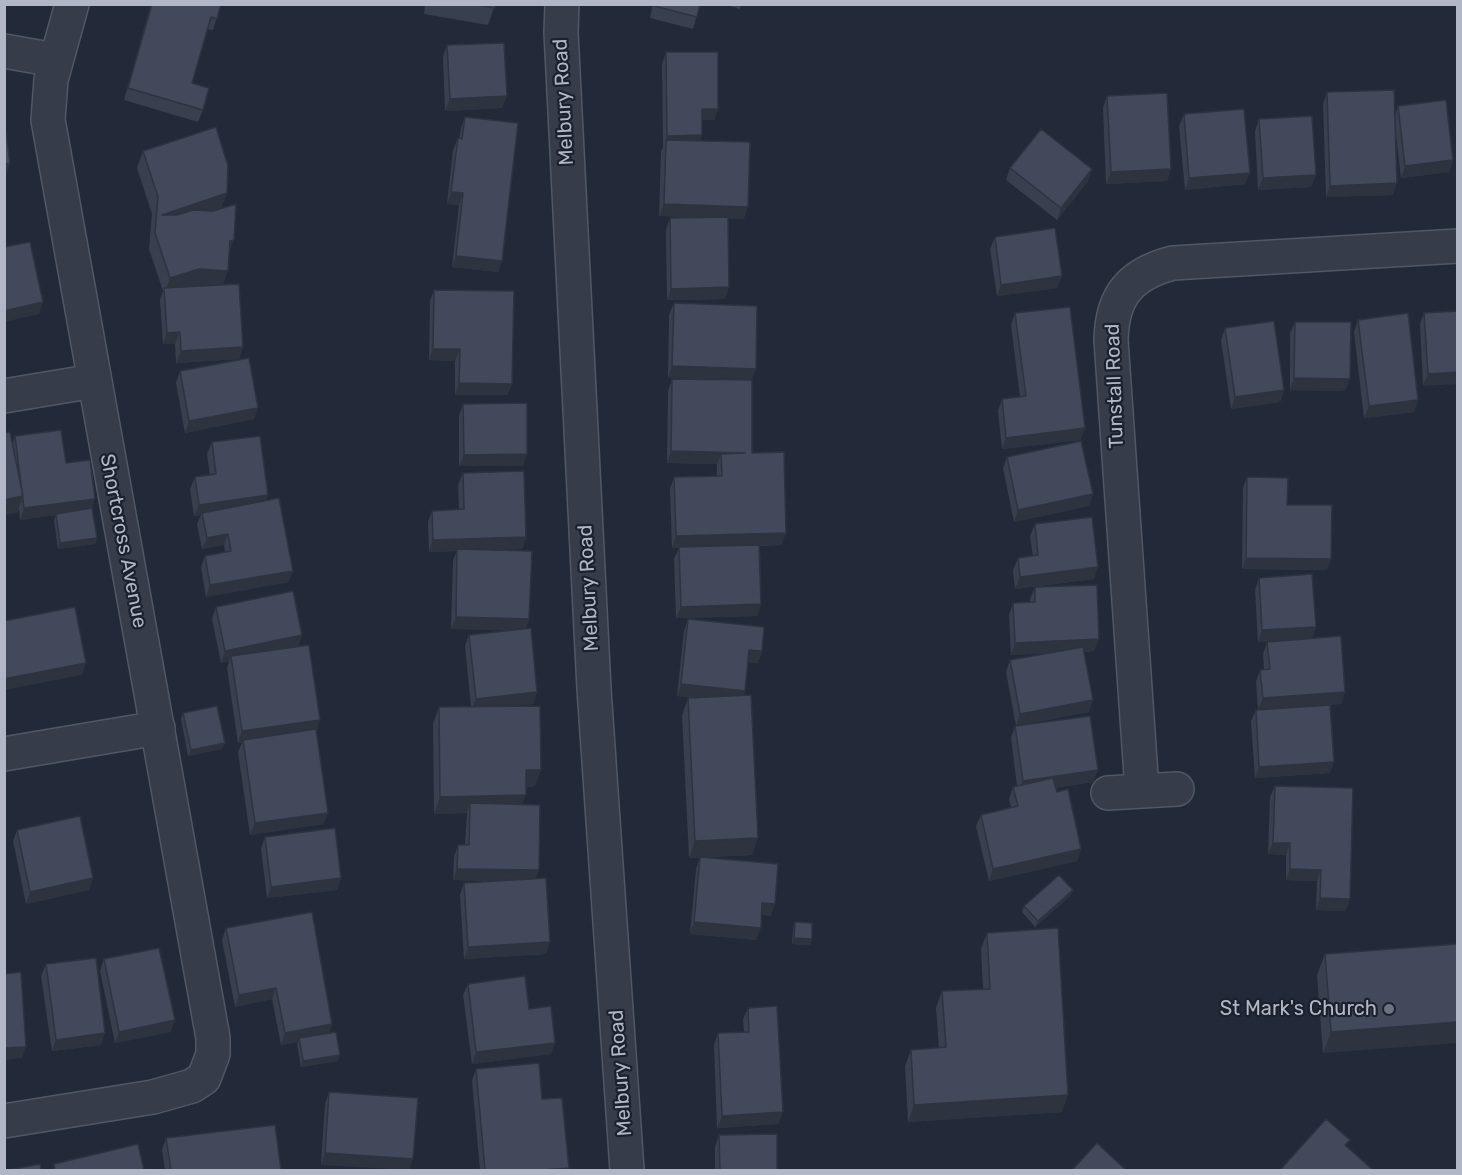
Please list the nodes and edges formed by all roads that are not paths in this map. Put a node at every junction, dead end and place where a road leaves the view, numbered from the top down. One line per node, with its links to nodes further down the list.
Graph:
1 (72, 4): 4 (street, Shortcross Avenue)
2 (562, 4): 14 (street, Melbury Road)
3 (4, 51): 4 (street)
4 (55, 60): 6 (street, Shortcross Avenue)
5 (1458, 246): 11 (street, Tunstall Road)
6 (94, 381): 7 (street); 8 (street, Shortcross Avenue)
7 (4, 396)
8 (158, 728): 9 (street); 13 (street, Shortcross Avenue)
9 (4, 753)
10 (1177, 789): 11 (street)
11 (1142, 790): 12 (street)
12 (1108, 793)
13 (4, 1121)
14 (627, 1170)

